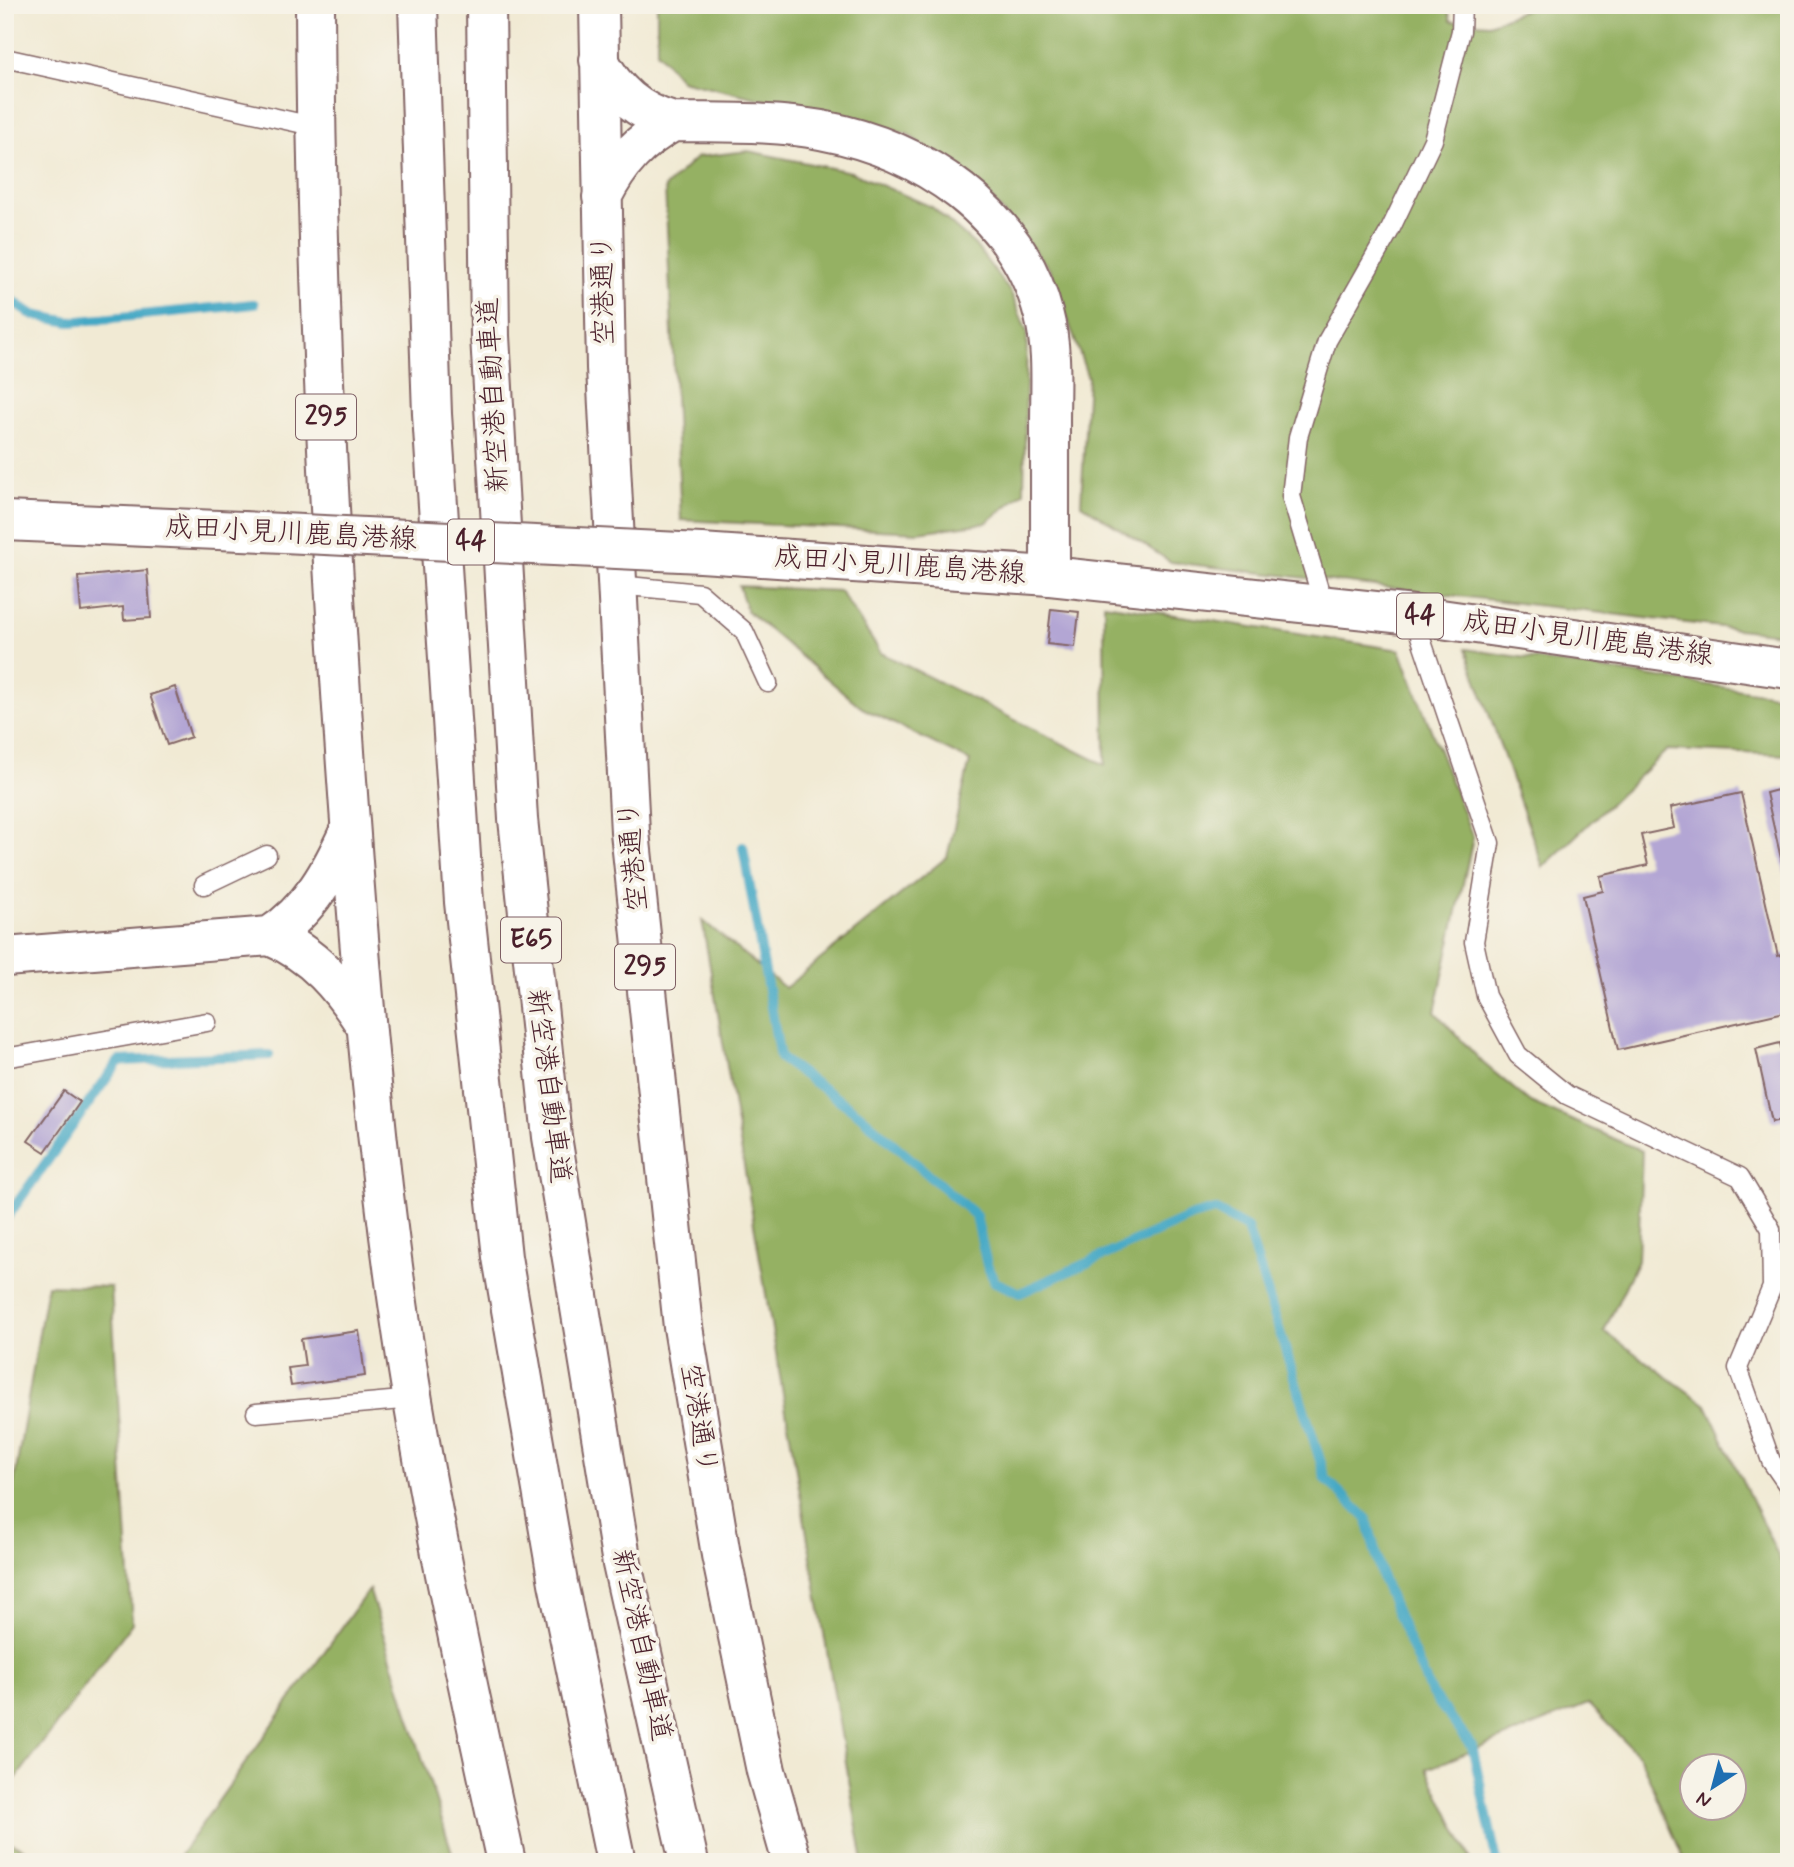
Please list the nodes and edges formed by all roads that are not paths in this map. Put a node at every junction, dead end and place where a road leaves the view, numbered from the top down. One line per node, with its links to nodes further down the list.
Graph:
1 (315, 5): 9 (main road, 295)
2 (418, 5): 30 (main road, E65)
3 (486, 5): 31 (main road, 新空港自動車道 / E65)
4 (598, 5): 7 (main road, 空港通り / 295)
5 (1462, 5): 14 (lane)
6 (5, 58): 9 (lane)
7 (599, 60): 8 (main road); 10 (main road, 空港通り / 295)
8 (673, 122): 10 (main road); 12 (main road)
9 (317, 127): 18 (main road, 295)
10 (602, 197): 13 (main road, 空港通り / 295)
11 (5, 521): 12 (main road, 成田小見川鹿島港線 / 44, bridge)
12 (1050, 576): 14 (main road, 成田小見川鹿島港線 / 44)
13 (618, 585): 17 (lane); 32 (main road, 空港通り / 295)
14 (1325, 607): 15 (main road, 成田小見川鹿島港線 / 44)
15 (1413, 615): 16 (main road, 成田小見川鹿島港線 / 44); 28 (lane)
16 (1789, 669)
17 (768, 683)
18 (350, 829): 21 (main road); 24 (main road, 295)
19 (267, 855): 20 (lane)
20 (204, 885)
21 (270, 936): 22 (main road); 24 (main road)
22 (5, 957)
23 (207, 1023): 25 (lane)
24 (366, 1026): 26 (main road, 295)
25 (5, 1058)
26 (413, 1399): 27 (lane); 29 (main road, 295)
27 (256, 1413)
28 (1789, 1487)
29 (506, 1862)
30 (616, 1862)
31 (689, 1862)
32 (792, 1862)

